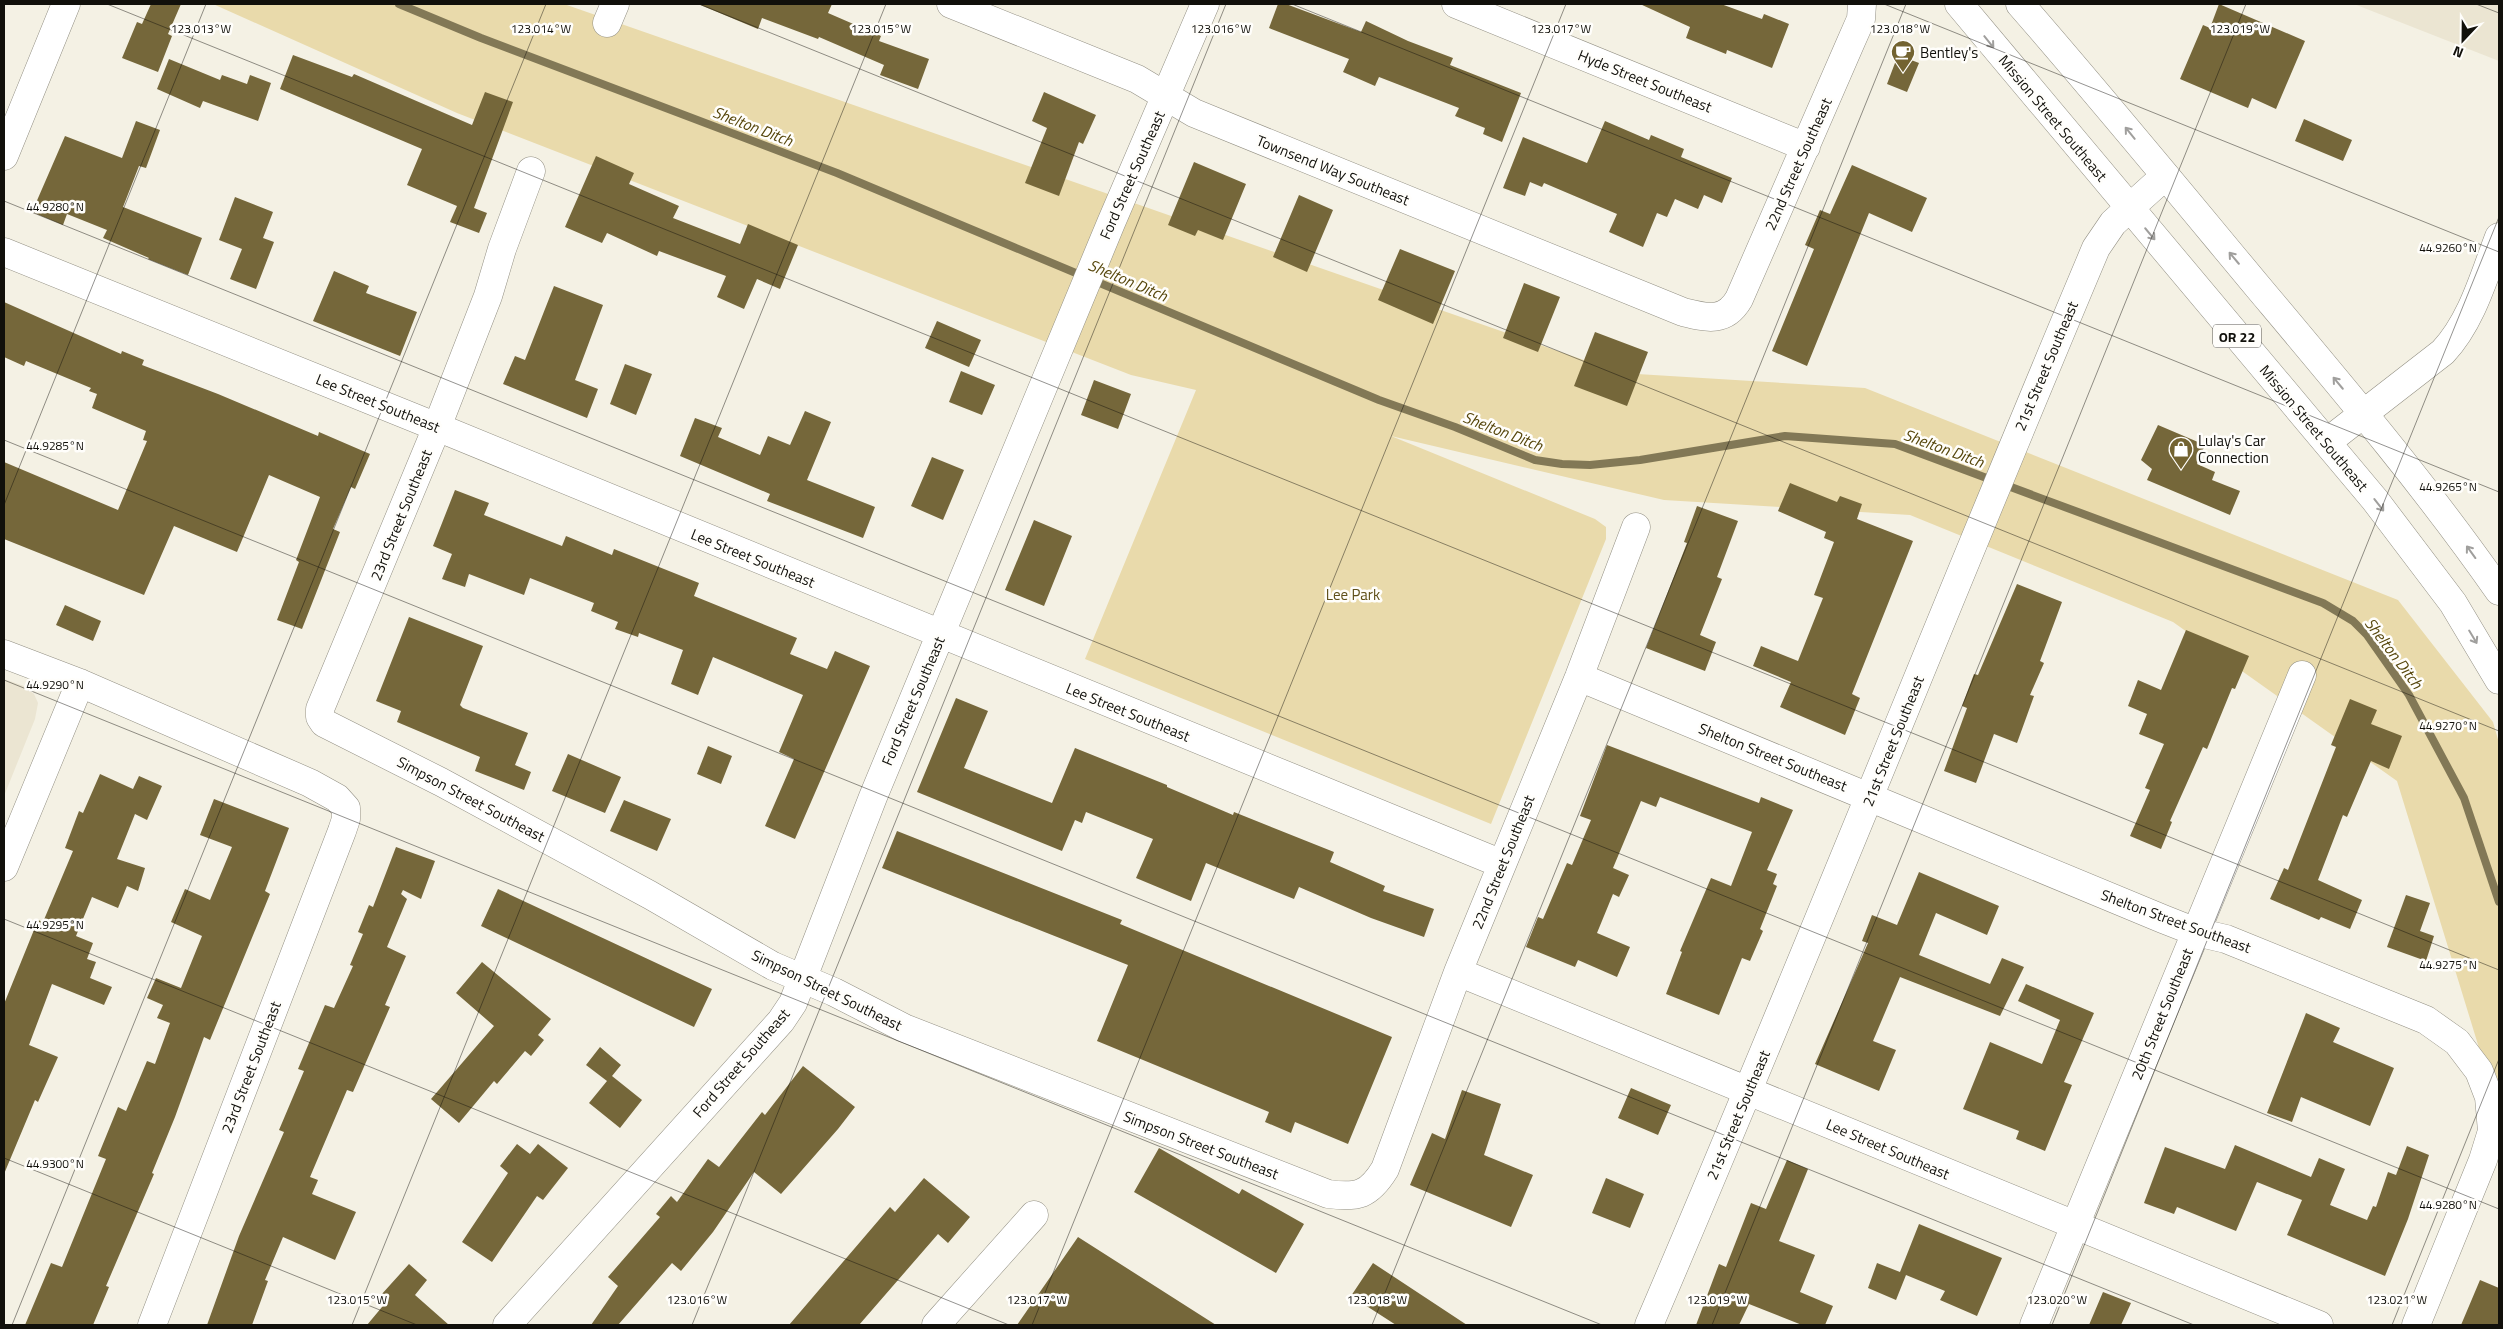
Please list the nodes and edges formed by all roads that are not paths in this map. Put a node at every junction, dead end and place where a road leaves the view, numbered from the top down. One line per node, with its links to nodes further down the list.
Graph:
1 (66, 4): 10 (main road)
2 (951, 4): 8 (main road, Townsend Way Southeast)
3 (1205, 4): 8 (main road, Ford Street Southeast)
4 (1456, 4): 9 (main road, Hyde Street Southeast)
5 (1862, 4): 9 (main road, 22nd Street Southeast)
6 (1959, 4): 13 (main road, Mission Street Southeast / OR 22, one-way to 13)
7 (2020, 4): 12 (main road, OR 22, one-way to 7)
8 (1166, 97): 16 (main road, Townsend Way Southeast); 22 (main road, Ford Street Southeast)
9 (1806, 147): 16 (main road, 22nd Street Southeast)
10 (4, 156)
11 (531, 171): 18 (main road, 23rd Street Southeast)
12 (2165, 176): 13 (main road, 21st Street Southeast); 17 (main road, OR 22, one-way to 12)
13 (2128, 208): 19 (main road, Mission Street Southeast / OR 22, one-way to 19); 29 (main road, 21st Street Southeast)
14 (2499, 237): 17 (main road)
15 (4, 252): 18 (main road, Lee Street Southeast)
16 (1721, 316)
17 (2363, 413): 19 (main road); 21 (main road, OR 22, one-way to 17)
18 (437, 427): 22 (main road, Lee Street Southeast); 28 (main road, 23rd Street Southeast)
19 (2327, 442): 26 (main road, Mission Street Southeast / OR 22, one-way to 26)
20 (1636, 527): 25 (main road, 22nd Street Southeast)
21 (2499, 591)
22 (941, 635): 30 (main road, Lee Street Southeast); 34 (main road, Ford Street Southeast)
23 (4, 654): 27 (main road)
24 (2302, 674): 32 (main road, 20th Street Southeast)
25 (1579, 677): 29 (main road, Shelton Street Southeast); 30 (main road, 22nd Street Southeast)
26 (2499, 680)
27 (80, 683): 31 (main road); 39 (main road, 23rd Street Southeast)
28 (320, 717): 34 (main road, Simpson Street Southeast)
29 (1870, 797): 32 (main road, Shelton Street Southeast); 35 (main road, 21st Street Southeast)
30 (1502, 864): 33 (main road, 22nd Street Southeast)
31 (4, 867)
32 (2196, 932): 38 (main road, 20th Street Southeast); 45 (main road, Shelton Street Southeast)
33 (1458, 972): 35 (main road, Lee Street Southeast); 36 (main road, 22nd Street Southeast)
34 (802, 978): 36 (main road, Simpson Street Southeast); 40 (main road, Ford Street Southeast)
35 (1749, 1091): 38 (main road, Lee Street Southeast); 42 (main road, 21st Street Southeast)
36 (1364, 1192)
37 (1034, 1215): 41 (main road)
38 (2074, 1226): 43 (main road, 20th Street Southeast); 44 (main road, Lee Street Southeast)
39 (152, 1325)
40 (507, 1325)
41 (936, 1325)
42 (1649, 1325)
43 (2034, 1325)
44 (2319, 1325)
45 (2416, 1325)

